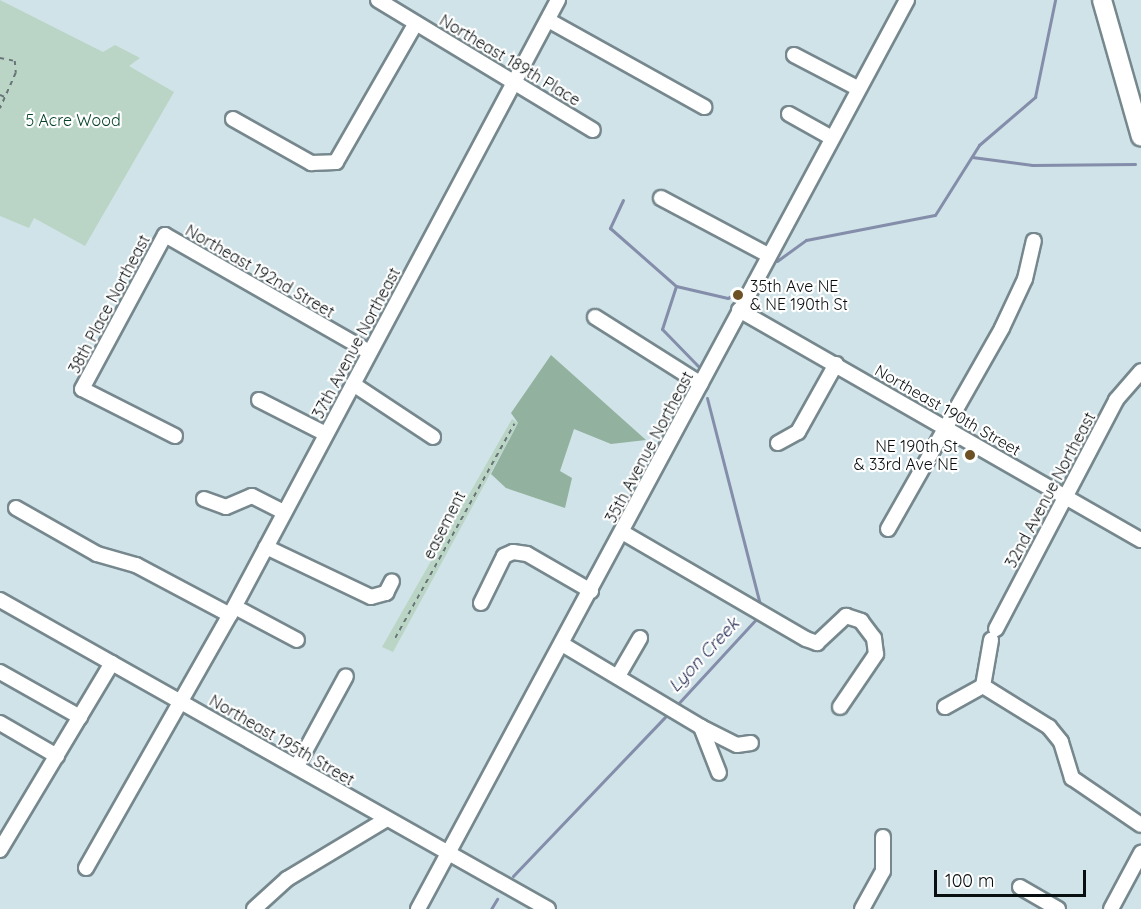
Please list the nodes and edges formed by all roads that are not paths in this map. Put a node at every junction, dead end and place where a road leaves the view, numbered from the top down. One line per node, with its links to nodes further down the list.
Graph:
1 (378, 0): 6 (street, Northeast 189th Place)
2 (558, 0): 5 (street, 37th Avenue Northeast)
3 (907, 0): 9 (street, 35th Avenue Northeast)
4 (1102, 0): 14 (main road)
5 (548, 20): 8 (street, 37th Avenue Northeast); 10 (street)
6 (416, 23): 8 (street, Northeast 189th Place); 12 (street)
7 (794, 55): 9 (street)
8 (514, 82): 13 (street, Northeast 189th Place); 22 (street, 37th Avenue Northeast)
9 (859, 89): 15 (street, 35th Avenue Northeast)
10 (704, 107)
11 (789, 114): 15 (street)
12 (233, 119)
13 (593, 130)
14 (1141, 137)
15 (832, 138): 19 (street, 35th Avenue Northeast)
16 (662, 198): 19 (street)
17 (165, 235): 22 (street, Northeast 192nd Street); 30 (street, 38th Place Northeast)
18 (1034, 241): 28 (street)
19 (768, 255): 20 (street, 35th Avenue Northeast)
20 (739, 310): 23 (street, Northeast 190th Street); 26 (street, 35th Avenue Northeast)
21 (595, 317): 26 (street)
22 (369, 352): 25 (street, 37th Avenue Northeast)
23 (836, 364): 28 (street, Northeast 190th Street); 32 (street)
24 (1141, 372): 33 (street, 32nd Avenue Northeast)
25 (353, 384): 29 (street, 37th Avenue Northeast); 31 (street)
26 (701, 384): 38 (street, 35th Avenue Northeast)
27 (259, 400): 29 (street)
28 (944, 428): 33 (street, Northeast 190th Street); 37 (street)
29 (326, 434): 36 (street, 37th Avenue Northeast)
30 (175, 436)
31 (433, 437)
32 (778, 443)
33 (1066, 497): 39 (street, Northeast 190th Street); 53 (street, 32nd Avenue Northeast)
34 (204, 499): 36 (street)
35 (16, 508): 45 (street)
36 (284, 512): 40 (street, 37th Avenue Northeast)
37 (888, 529)
38 (622, 532): 42 (street, 35th Avenue Northeast); 55 (street)
39 (1141, 540)
40 (266, 547): 41 (street); 45 (street, 37th Avenue Northeast)
41 (392, 581)
42 (591, 591): 44 (street); 48 (street, 35th Avenue Northeast)
43 (0, 600): 49 (street, Northeast 195th Street)
44 (481, 603)
45 (232, 611): 47 (street); 54 (street, 37th Avenue Northeast)
46 (640, 638): 52 (street)
47 (297, 640)
48 (562, 644): 52 (street); 69 (street, 35th Avenue Northeast)
49 (112, 663): 54 (street, Northeast 195th Street); 57 (street)
50 (0, 672): 57 (street)
51 (346, 676): 62 (street)
52 (618, 676): 59 (street)
53 (983, 686): 56 (street); 65 (street)
54 (182, 702): 62 (street, Northeast 195th Street); 71 (street, 37th Avenue Northeast)
55 (840, 707)
56 (945, 707)
57 (80, 717): 61 (street)
58 (0, 723): 61 (street)
59 (701, 727): 60 (street); 63 (street)
60 (751, 743)
61 (57, 756): 66 (street)
62 (297, 766): 64 (street, Northeast 195th Street)
63 (719, 772)
64 (387, 819): 69 (street, Northeast 195th Street); 73 (street)
65 (1141, 825)
66 (6, 828): 68 (street)
67 (883, 837): 76 (street)
68 (0, 850)
69 (448, 853): 74 (street, 35th Avenue Northeast); 75 (street, Northeast 195th Street)
70 (1141, 853): 78 (street)
71 (86, 868)
72 (1020, 887): 77 (street)
73 (254, 909)
74 (418, 909)
75 (548, 909)
76 (862, 909)
77 (1058, 909)
78 (1111, 909)

